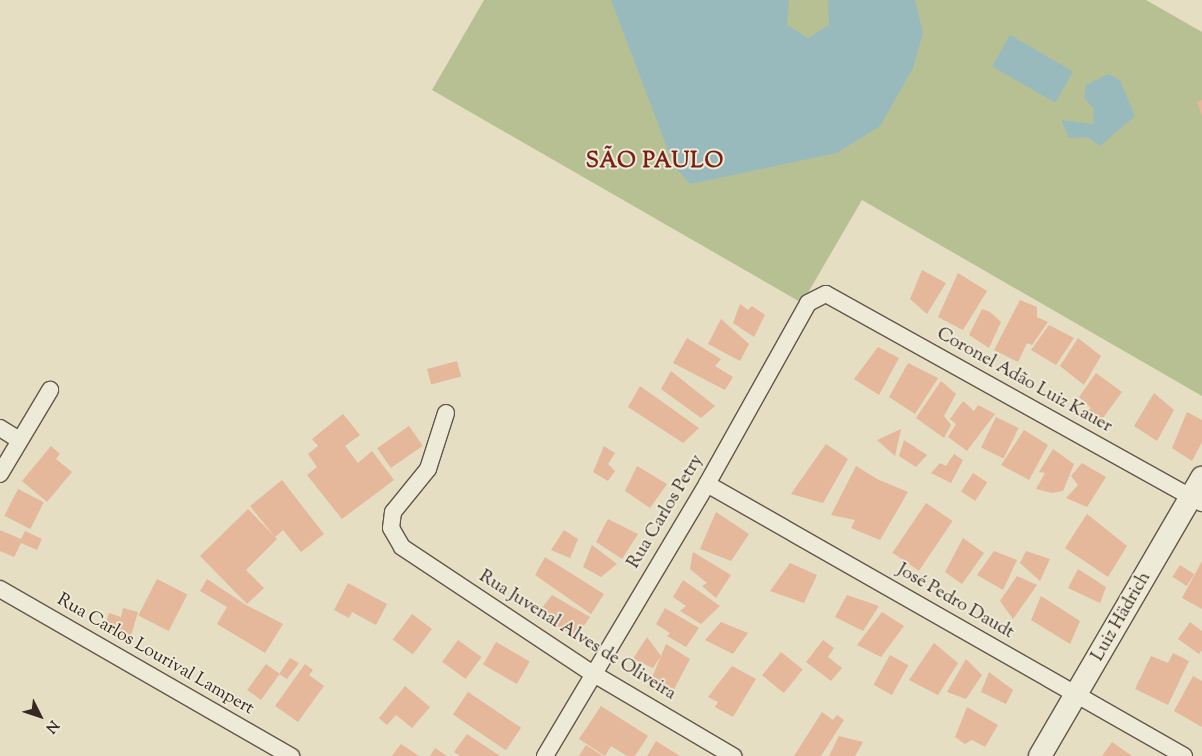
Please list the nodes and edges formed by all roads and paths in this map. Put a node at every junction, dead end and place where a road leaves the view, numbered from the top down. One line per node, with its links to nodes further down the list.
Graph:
1 (826, 294): 7 (street, Rua Carlos Petry); 8 (street, Coronel Adão Luiz Kauer)
2 (50, 390): 5 (street)
3 (446, 413): 10 (street, Rua Juvenal Alves de Oliveira)
4 (0, 428): 5 (street)
5 (20, 440): 6 (street)
6 (0, 474)
7 (706, 484): 10 (street, Rua Carlos Petry); 11 (street, José Pedro Daudt)
8 (1198, 492): 11 (street, Luiz Hädrich)
9 (0, 589): 12 (street, Rua Carlos Lourival Lampert)
10 (592, 674): 13 (street, Rua Carlos Petry); 14 (street, Rua Juvenal Alves de Oliveira)
11 (1078, 694): 15 (street, Luiz Hädrich); 16 (street, José Pedro Daudt)
12 (291, 756)
13 (545, 756)
14 (733, 756)
15 (1040, 756)
16 (1184, 756)

